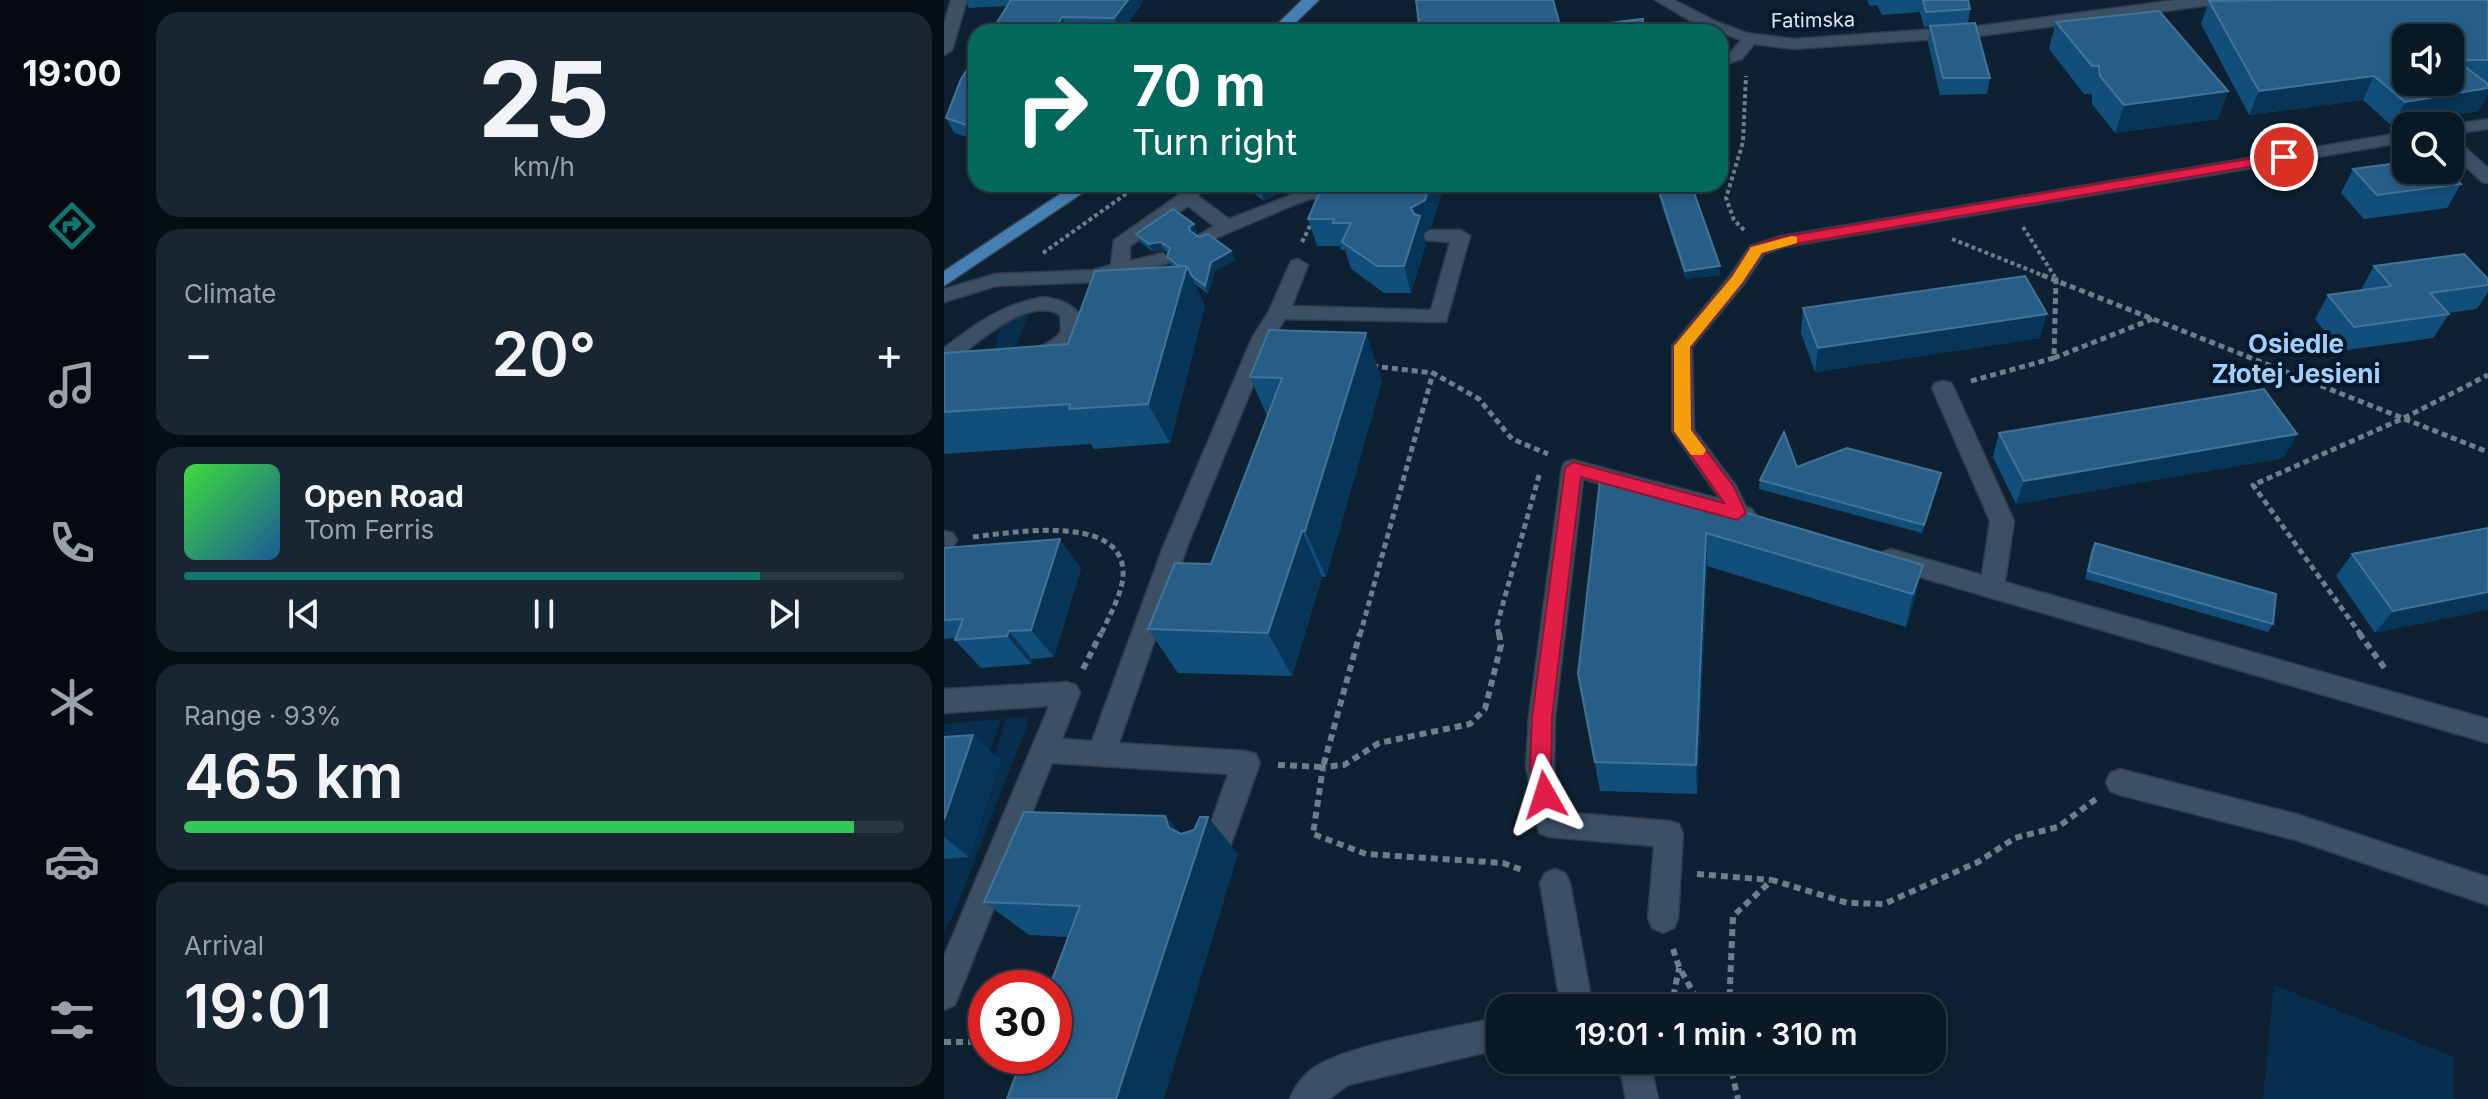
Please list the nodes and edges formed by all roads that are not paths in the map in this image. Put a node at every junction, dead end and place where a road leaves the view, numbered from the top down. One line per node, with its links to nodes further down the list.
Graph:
1 (959, 0): 9 (street)
2 (1311, 0): 5 (main road)
3 (1663, 0): 6 (street, Fatimska)
4 (2210, 0): 8 (street, Fatimska)
5 (1286, 24)
6 (1708, 24)
7 (1728, 31): 8 (street, Fatimska)
8 (1750, 39): 10 (street)
9 (944, 50)
10 (1728, 58)
11 (2488, 124): 12 (street)
12 (2464, 127)
13 (2392, 139): 33 (street)
14 (2464, 156): 15 (street)
15 (2488, 178)
16 (1075, 192): 26 (main road)
17 (1189, 192): 25 (street)
18 (1191, 192): 20 (street)
19 (1351, 192): 20 (street)
20 (1228, 228): 22 (street)
21 (1430, 236): 28 (street)
22 (1204, 237)
23 (1162, 259): 25 (street)
24 (1298, 265): 28 (street)
25 (1120, 271): 27 (street)
26 (944, 280)
27 (944, 296)
28 (1279, 312): 40 (street)
29 (1017, 359): 30 (street)
30 (944, 360): 31 (street)
31 (973, 361)
32 (1943, 388): 36 (street)
33 (1737, 513): 34 (street); 45 (street)
34 (1767, 522)
35 (1872, 553): 36 (street)
36 (1992, 589): 38 (street)
37 (944, 701): 39 (street)
38 (2488, 731)
39 (1043, 750): 40 (street); 46 (street)
40 (1102, 752): 42 (street)
41 (2120, 782): 44 (street)
42 (1214, 854)
43 (1555, 883): 47 (street)
44 (2488, 891)
45 (1663, 918)
46 (944, 993)
47 (1575, 994)
48 (1486, 1036): 50 (street)
49 (1637, 1074): 51 (street)
50 (1306, 1099)
51 (1642, 1099)

